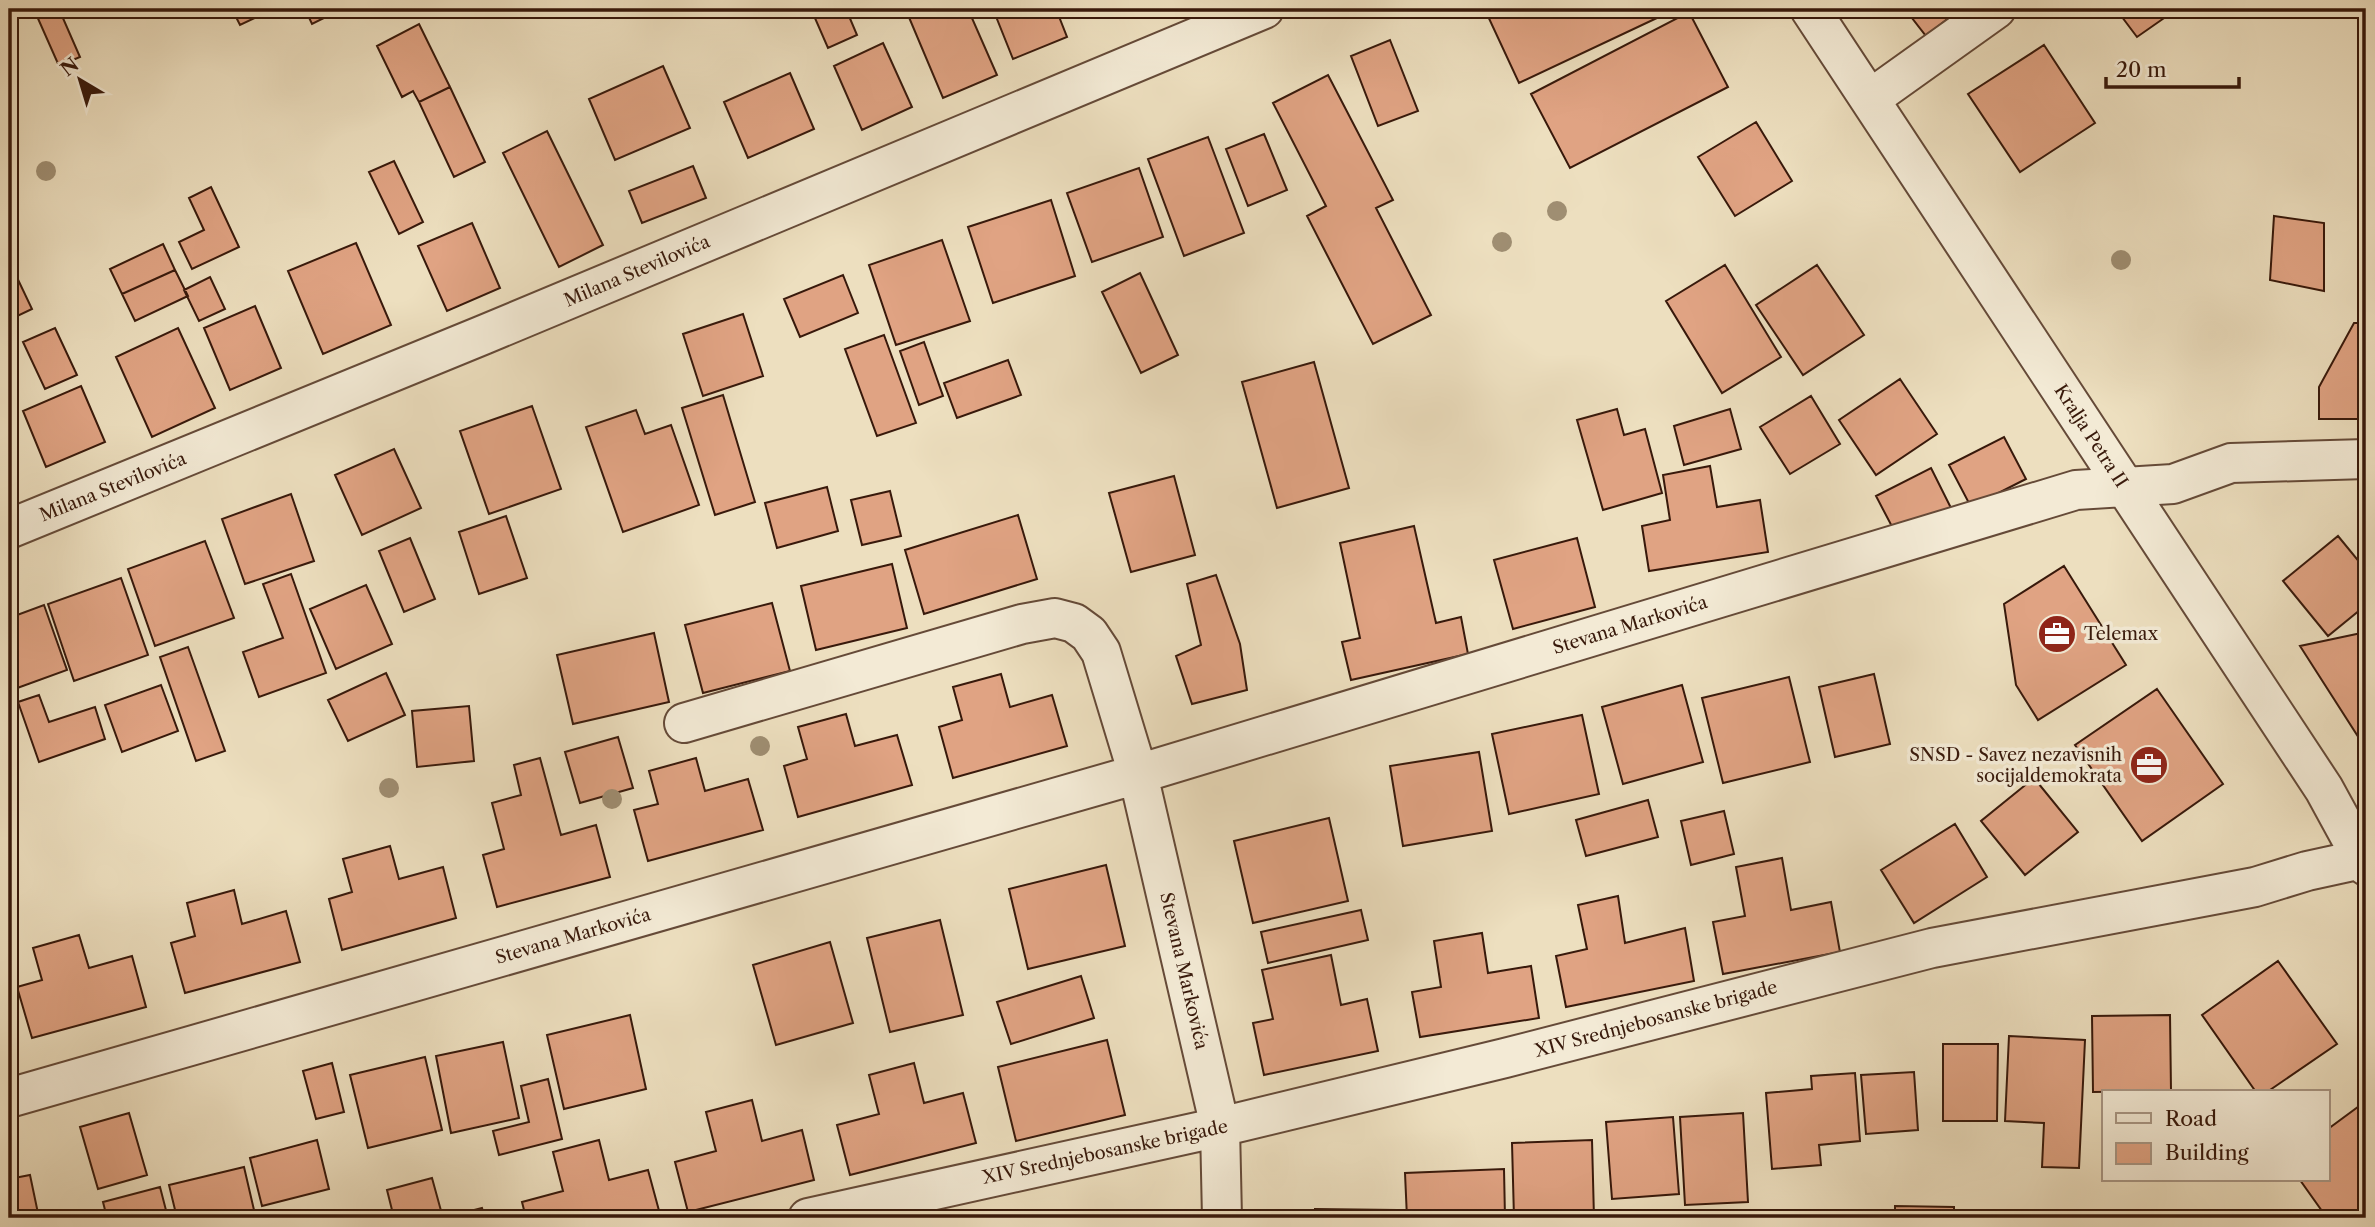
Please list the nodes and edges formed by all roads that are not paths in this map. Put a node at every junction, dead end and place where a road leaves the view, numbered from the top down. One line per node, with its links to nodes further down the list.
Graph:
1 (1264, 9): 7 (street, Milana Stevilovića)
2 (1810, 9): 4 (street, Kralja Petra II)
3 (1996, 9): 4 (street)
4 (1870, 99): 6 (street, Kralja Petra II)
5 (2366, 459): 6 (street, Stevana Markovića)
6 (2124, 486): 9 (street, Stevana Markovića); 10 (street, Kralja Petra II)
7 (9, 529)
8 (684, 723): 9 (street, Stevana Markovića)
9 (1138, 774): 11 (street, Stevana Markovića); 12 (street, Stevana Markovića)
10 (2364, 863): 12 (street, XIV Srednjebosanske brigade)
11 (9, 1098)
12 (1220, 1127): 13 (street, XIV Srednjebosanske brigade); 15 (street, Stevana Markovića)
13 (952, 1202): 14 (street, XIV Srednjebosanske brigade)
14 (808, 1218)
15 (1222, 1218)

